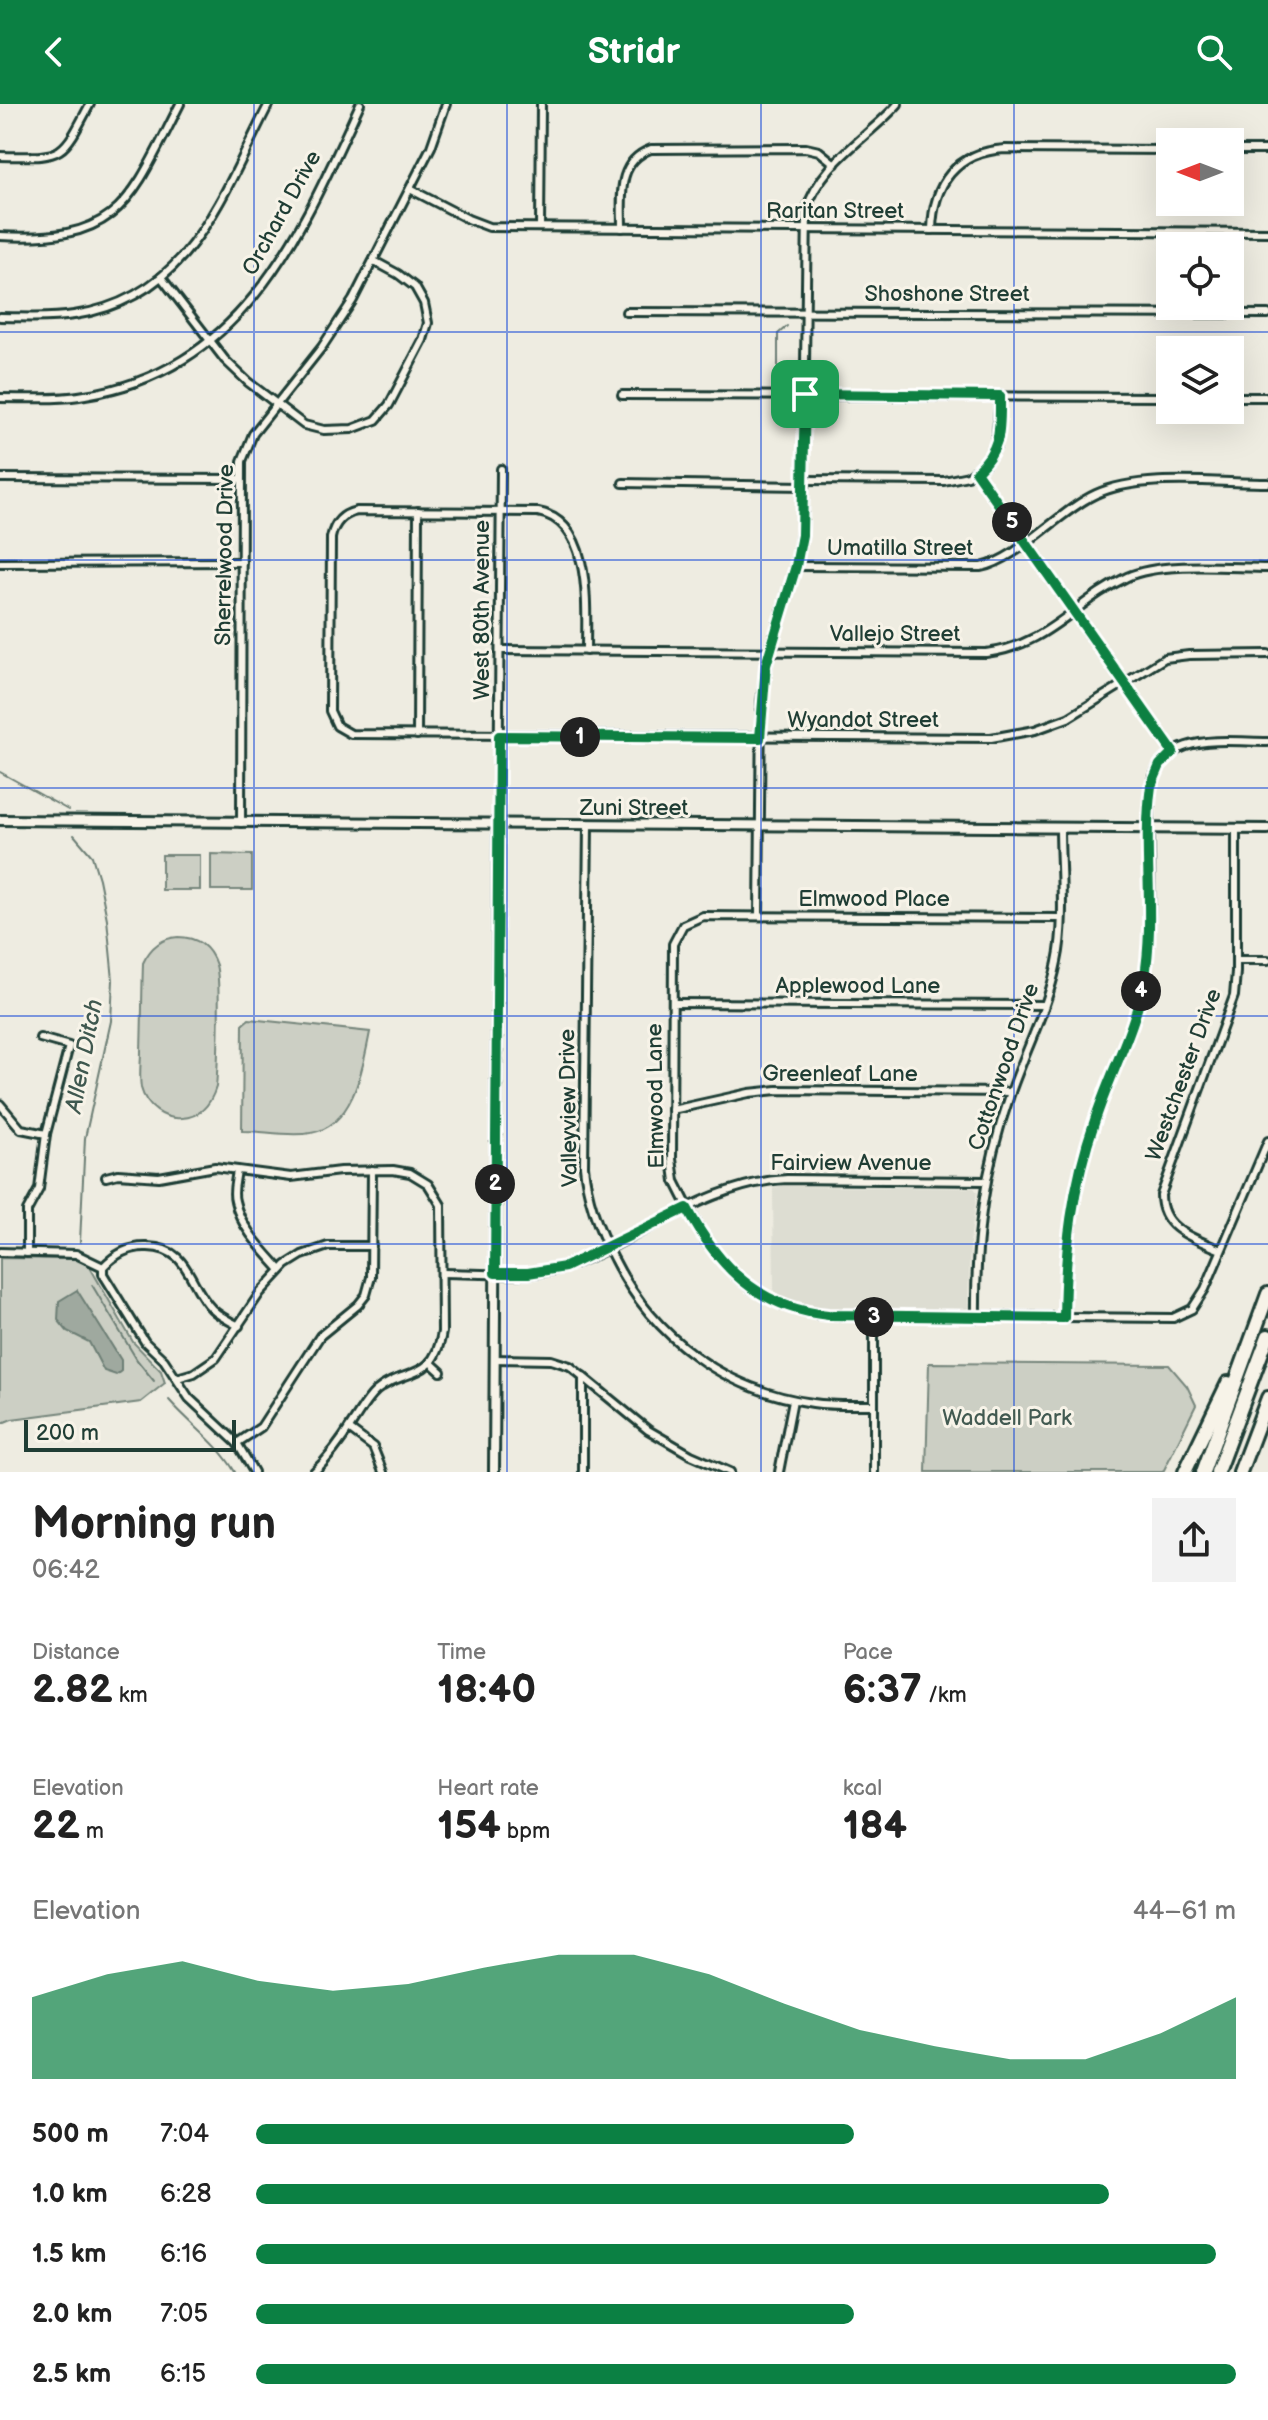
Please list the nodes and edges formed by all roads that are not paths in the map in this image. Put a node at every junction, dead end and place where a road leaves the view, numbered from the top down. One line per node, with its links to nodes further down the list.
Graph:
1 (90, 104): 11 (street)
2 (180, 104): 19 (street)
3 (269, 104): 21 (street)
4 (360, 104): 26 (street, Orchard Drive)
5 (446, 104): 13 (street, Sherrelwood Drive)
6 (541, 104): 14 (street)
7 (898, 104): 12 (street)
8 (1156, 150): 17 (street)
9 (1244, 150): 10 (street)
10 (1268, 150)
11 (0, 156)
12 (835, 164): 15 (street); 16 (street)
13 (410, 189): 14 (street, Raritan Street); 20 (street, Sherrelwood Drive)
14 (540, 227): 15 (street, Raritan Street)
15 (622, 228): 16 (street, Raritan Street)
16 (806, 229): 17 (street, Raritan Street); 22 (street)
17 (932, 230): 18 (street, Raritan Street)
18 (1268, 232)
19 (0, 236)
20 (374, 261): 34 (street, Sherrelwood Drive); 34 (street)
21 (161, 277): 25 (street); 26 (street)
22 (805, 311): 23 (street, Shoshone Street); 24 (street, Shoshone Street); 27 (street)
23 (626, 312)
24 (1268, 314)
25 (0, 317)
26 (211, 341): 33 (street, Orchard Drive); 34 (street)
27 (805, 394): 28 (street); 29 (street); 40 (street)
28 (622, 395)
29 (1000, 396): 30 (street); 36 (street)
30 (1156, 397)
31 (1244, 397): 32 (street)
32 (1268, 397)
33 (0, 398)
34 (277, 404): 38 (street, Sherrelwood Drive)
35 (501, 469): 43 (street, West 80th Avenue)
36 (976, 472): 40 (street); 44 (street)
37 (0, 478): 38 (street)
38 (240, 479): 45 (street, Sherrelwood Drive)
39 (623, 483): 40 (street)
40 (805, 483): 47 (street)
41 (1268, 483): 44 (street, Umatilla Street)
42 (418, 511): 43 (street); 55 (street); 55 (street, Wyandot Street)
43 (501, 511): 50 (street, West 80th Avenue); 51 (street)
44 (1026, 542): 47 (street, Umatilla Street); 49 (street)
45 (242, 562): 46 (street); 61 (street, Sherrelwood Drive)
46 (0, 563)
47 (796, 566): 52 (street)
48 (1268, 568): 49 (street, Vallejo Street)
49 (1075, 611): 52 (street, Vallejo Street); 54 (street)
50 (500, 650): 51 (street, Vallejo Street); 56 (street, West 80th Avenue)
51 (586, 651): 52 (street, Vallejo Street)
52 (769, 652): 57 (street)
53 (1268, 654): 54 (street, Wyandot Street)
54 (1124, 682): 57 (street, Wyandot Street); 59 (street)
55 (417, 735): 56 (street, Wyandot Street)
56 (499, 736): 57 (street, Wyandot Street); 62 (street, West 80th Avenue)
57 (760, 738): 64 (street)
58 (1268, 742): 59 (street)
59 (1173, 752): 66 (street)
60 (0, 820): 61 (street, Zuni Street)
61 (241, 823): 62 (street, Zuni Street)
62 (498, 825): 63 (street, Zuni Street); 95 (street, West 80th Avenue)
63 (588, 825): 64 (street, Zuni Street); 88 (street, Valleyview Drive)
64 (759, 826): 65 (street, Zuni Street); 69 (street)
65 (1060, 828): 66 (street, Zuni Street); 70 (street, Cottonwood Drive)
66 (1149, 828): 67 (street, Zuni Street); 100 (street)
67 (1236, 828): 68 (street, Zuni Street); 72 (street, Westchester Drive)
68 (1268, 829)
69 (759, 916): 70 (street, Elmwood Place); 71 (street, Elmwood Place)
70 (1060, 918): 75 (street, Cottonwood Drive)
71 (688, 921): 74 (street, Elmwood Lane)
72 (1236, 960): 73 (street); 89 (street, Westchester Drive)
73 (1268, 960)
74 (673, 1003): 75 (street, Applewood Lane); 79 (street, Elmwood Lane)
75 (1043, 1005): 77 (street, Cottonwood Drive)
76 (40, 1038): 80 (street)
77 (1011, 1092): 79 (street, Greenleaf Lane); 85 (street, Cottonwood Drive)
78 (0, 1104): 80 (street)
79 (672, 1110): 86 (street, Elmwood Lane)
80 (46, 1134): 91 (street)
81 (1268, 1141): 89 (street, Elmwood Lane)
82 (237, 1170): 83 (street); 84 (street); 93 (street)
83 (372, 1170): 87 (street); 94 (street)
84 (106, 1177)
85 (986, 1181): 86 (street, Fairview Avenue); 99 (street, Cottonwood Drive)
86 (687, 1208): 88 (street, Fairview Avenue); 98 (street, Elmwood Lane)
87 (372, 1246): 93 (street); 113 (street)
88 (608, 1248): 95 (street, Fairview Avenue); 109 (street, Valleyview Drive)
89 (1221, 1250): 100 (street, Elmwood Lane)
90 (0, 1252): 91 (street)
91 (27, 1253): 92 (street)
92 (103, 1267): 101 (street); 107 (street)
93 (280, 1269): 101 (street)
94 (442, 1273): 95 (street, Fairview Avenue); 104 (street)
95 (495, 1273): 103 (street, West 80th Avenue)
96 (1268, 1294): 97 (highway)
97 (1263, 1308): 122 (highway); 123 (highway)
98 (874, 1317): 99 (street, Elmwood Lane); 110 (street)
99 (976, 1318): 100 (street, Elmwood Lane)
100 (1064, 1318)
101 (239, 1326): 107 (street)
102 (1268, 1336): 124 (highway)
103 (494, 1359): 106 (street); 117 (street, West 80th Avenue)
104 (430, 1362): 105 (street); 112 (street)
105 (441, 1372)
106 (583, 1376): 118 (street); 119 (street)
107 (177, 1378): 113 (street)
108 (1268, 1398): 125 (highway)
109 (793, 1400): 110 (street, Valleyview Drive); 120 (street)
110 (874, 1405): 121 (street)
111 (1268, 1418): 126 (highway)
112 (349, 1429): 115 (street); 116 (street)
113 (237, 1443): 114 (street)
114 (254, 1472)
115 (314, 1472)
116 (383, 1472)
117 (494, 1472)
118 (583, 1472)
119 (730, 1472)
120 (779, 1472)
121 (874, 1472)
122 (1185, 1472)
123 (1203, 1472)
124 (1219, 1472)
125 (1240, 1472)
126 (1248, 1472)

